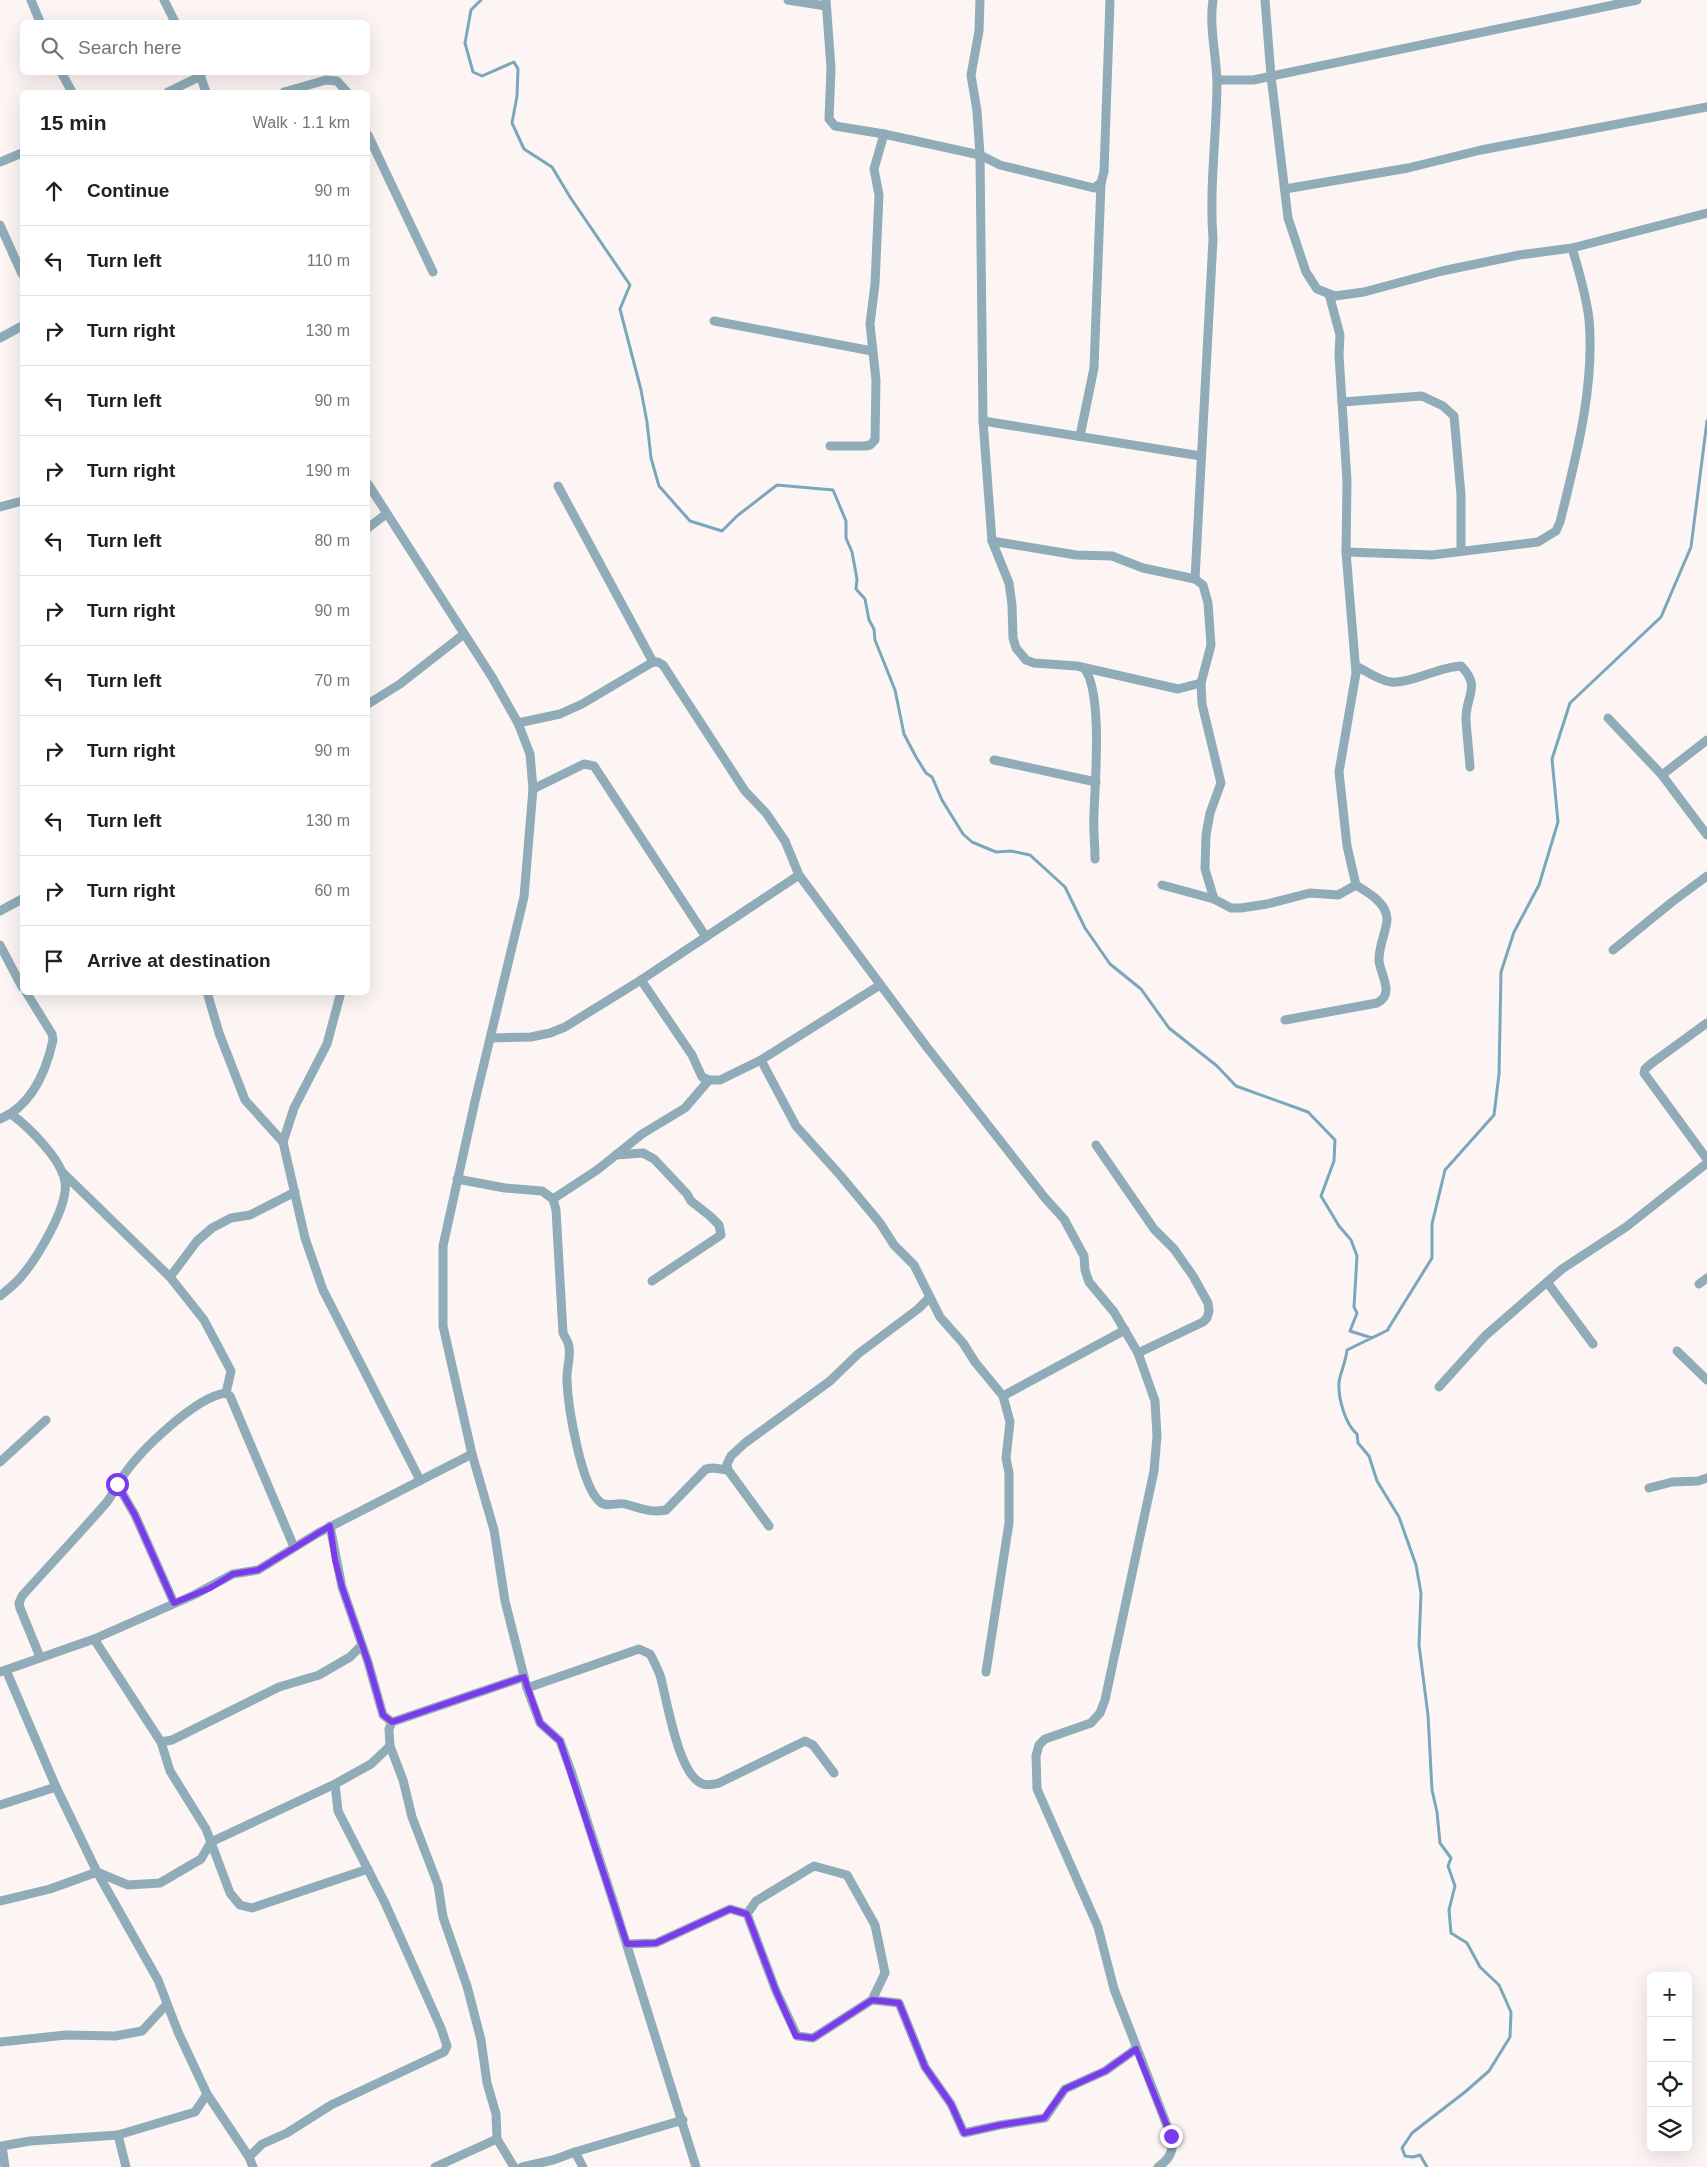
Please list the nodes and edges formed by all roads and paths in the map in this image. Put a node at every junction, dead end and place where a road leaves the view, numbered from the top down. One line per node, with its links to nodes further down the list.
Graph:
1 (32, 0): 10 (street)
2 (164, 0): 11 (street)
3 (788, 0): 9 (street)
4 (980, 0): 26 (street)
5 (1110, 0): 28 (street)
6 (1213, 0): 16 (street)
7 (1265, 0): 15 (street)
8 (1636, 0): 15 (street)
9 (826, 3): 23 (street)
10 (39, 20)
11 (174, 20)
12 (63, 75): 17 (street)
13 (198, 75): 18 (street)
14 (200, 75): 19 (street)
15 (1271, 76): 16 (street); 29 (street)
16 (1217, 80): 44 (street)
17 (71, 90)
18 (172, 90)
19 (205, 90)
20 (291, 90): 21 (street)
21 (346, 90)
22 (1707, 107): 29 (street)
23 (884, 134): 26 (street); 39 (street)
24 (370, 139): 34 (street)
25 (20, 154): 27 (street)
26 (980, 155): 28 (street); 41 (street)
27 (0, 162)
28 (1101, 183): 42 (street)
29 (1285, 189): 35 (street)
30 (1707, 213): 32 (street)
31 (0, 225): 33 (street)
32 (1572, 248): 35 (street); 52 (street)
33 (20, 270)
34 (433, 272)
35 (1329, 294): 40 (street)
36 (714, 321): 39 (street)
37 (20, 327): 38 (street)
38 (0, 338)
39 (872, 351): 43 (street)
40 (1342, 402): 52 (street); 53 (street)
41 (983, 421): 42 (street); 51 (street)
42 (1080, 436): 44 (street)
43 (830, 446)
44 (1201, 456): 54 (street)
45 (558, 486): 56 (street)
46 (370, 487): 49 (street)
47 (20, 502): 48 (street)
48 (0, 507)
49 (386, 514): 50 (street); 55 (street)
50 (370, 526)
51 (992, 540): 54 (street); 58 (street)
52 (1461, 551): 53 (street)
53 (1346, 552): 57 (street)
54 (1195, 579): 59 (street)
55 (464, 634): 60 (street); 62 (street)
56 (653, 662): 62 (street); 71 (street)
57 (1356, 666): 65 (street); 74 (street)
58 (1084, 668): 59 (street); 67 (street)
59 (1201, 683): 75 (street)
60 (370, 703)
61 (1608, 718): 66 (street)
62 (518, 723): 68 (street)
63 (1707, 740): 66 (street)
64 (994, 760): 67 (street)
65 (1470, 768)
66 (1662, 775): 69 (street)
67 (1096, 782): 70 (street)
68 (533, 789): 78 (street); 89 (street)
69 (1707, 835)
70 (1095, 859)
71 (799, 875): 78 (street); 83 (street)
72 (1707, 876): 80 (street)
73 (1162, 885): 75 (street)
74 (1356, 886): 75 (street); 87 (street)
75 (1214, 899)
76 (20, 900): 77 (street)
77 (0, 912)
78 (706, 937): 81 (street)
79 (0, 945): 82 (street)
80 (1613, 950)
81 (641, 980): 89 (street); 91 (street)
82 (20, 982)
83 (880, 985): 90 (street); 110 (street)
84 (28, 995): 92 (street)
85 (208, 995): 94 (street)
86 (340, 995): 94 (street)
87 (1285, 1020)
88 (1707, 1023): 97 (street)
89 (491, 1038): 100 (street)
90 (761, 1060): 91 (street); 109 (street)
91 (709, 1080): 96 (street)
92 (11, 1114): 93 (street); 99 (street)
93 (0, 1120)
94 (283, 1142): 101 (street)
95 (1096, 1145): 113 (street)
96 (616, 1155): 102 (street); 105 (street)
97 (1707, 1159)
98 (1707, 1163): 106 (street)
99 (62, 1172): 103 (street); 108 (street)
100 (457, 1179): 102 (street); 119 (street)
101 (295, 1192): 103 (street); 123 (street)
102 (553, 1199): 121 (street)
103 (170, 1277): 116 (street)
104 (1707, 1278): 107 (street)
105 (652, 1281)
106 (1547, 1282): 111 (street); 115 (street)
107 (1699, 1284)
108 (0, 1296)
109 (929, 1298): 117 (street); 121 (street)
110 (1125, 1330): 113 (street); 117 (street)
111 (1593, 1344)
112 (1677, 1351): 114 (street)
113 (1138, 1353): 153 (street)
114 (1707, 1380)
115 (1440, 1387)
116 (226, 1393): 124 (street); 128 (street)
117 (1003, 1396): 134 (street)
118 (46, 1420): 120 (street)
119 (472, 1454): 123 (street); 135 (street)
120 (0, 1462)
121 (728, 1470): 127 (street)
122 (1707, 1478): 125 (street)
123 (420, 1480): 126 (street)
124 (117, 1484): 129 (street); 132 (street)
125 (1649, 1488)
126 (330, 1526): 128 (street); 131 (street)
127 (769, 1526)
128 (294, 1547): 129 (street)
129 (174, 1603): 130 (street)
130 (94, 1639): 132 (street); 138 (street)
131 (362, 1645): 137 (street); 138 (street)
132 (40, 1657): 133 (street)
133 (3, 1671): 142 (street)
134 (986, 1672)
135 (524, 1677): 136 (street); 137 (street)
136 (527, 1688): 140 (street); 149 (street)
137 (392, 1722): 139 (street)
138 (162, 1742): 144 (street)
139 (390, 1746): 141 (street); 157 (street)
140 (834, 1773)
141 (335, 1784): 144 (street); 145 (street)
142 (56, 1787): 143 (street); 146 (street)
143 (0, 1804)
144 (212, 1842): 145 (street); 146 (street)
145 (368, 1869): 160 (street)
146 (97, 1872): 147 (street); 151 (street)
147 (1, 1901)
148 (747, 1914): 149 (street); 150 (street); 150 (street)
149 (627, 1944): 155 (street)
150 (872, 2000): 153 (street)
151 (167, 2004): 152 (street); 154 (street)
152 (0, 2042)
153 (1136, 2049): 169 (street)
154 (207, 2094): 156 (street); 160 (street)
155 (683, 2120): 159 (street); 168 (street)
156 (118, 2135): 158 (street); 162 (street)
157 (497, 2138): 164 (street); 165 (street)
158 (1, 2146): 161 (street)
159 (575, 2152): 166 (street); 167 (street)
160 (249, 2157): 163 (street)
161 (5, 2167)
162 (126, 2167)
163 (253, 2167)
164 (435, 2167)
165 (514, 2167)
166 (522, 2167)
167 (583, 2167)
168 (696, 2167)
169 (1158, 2167)

